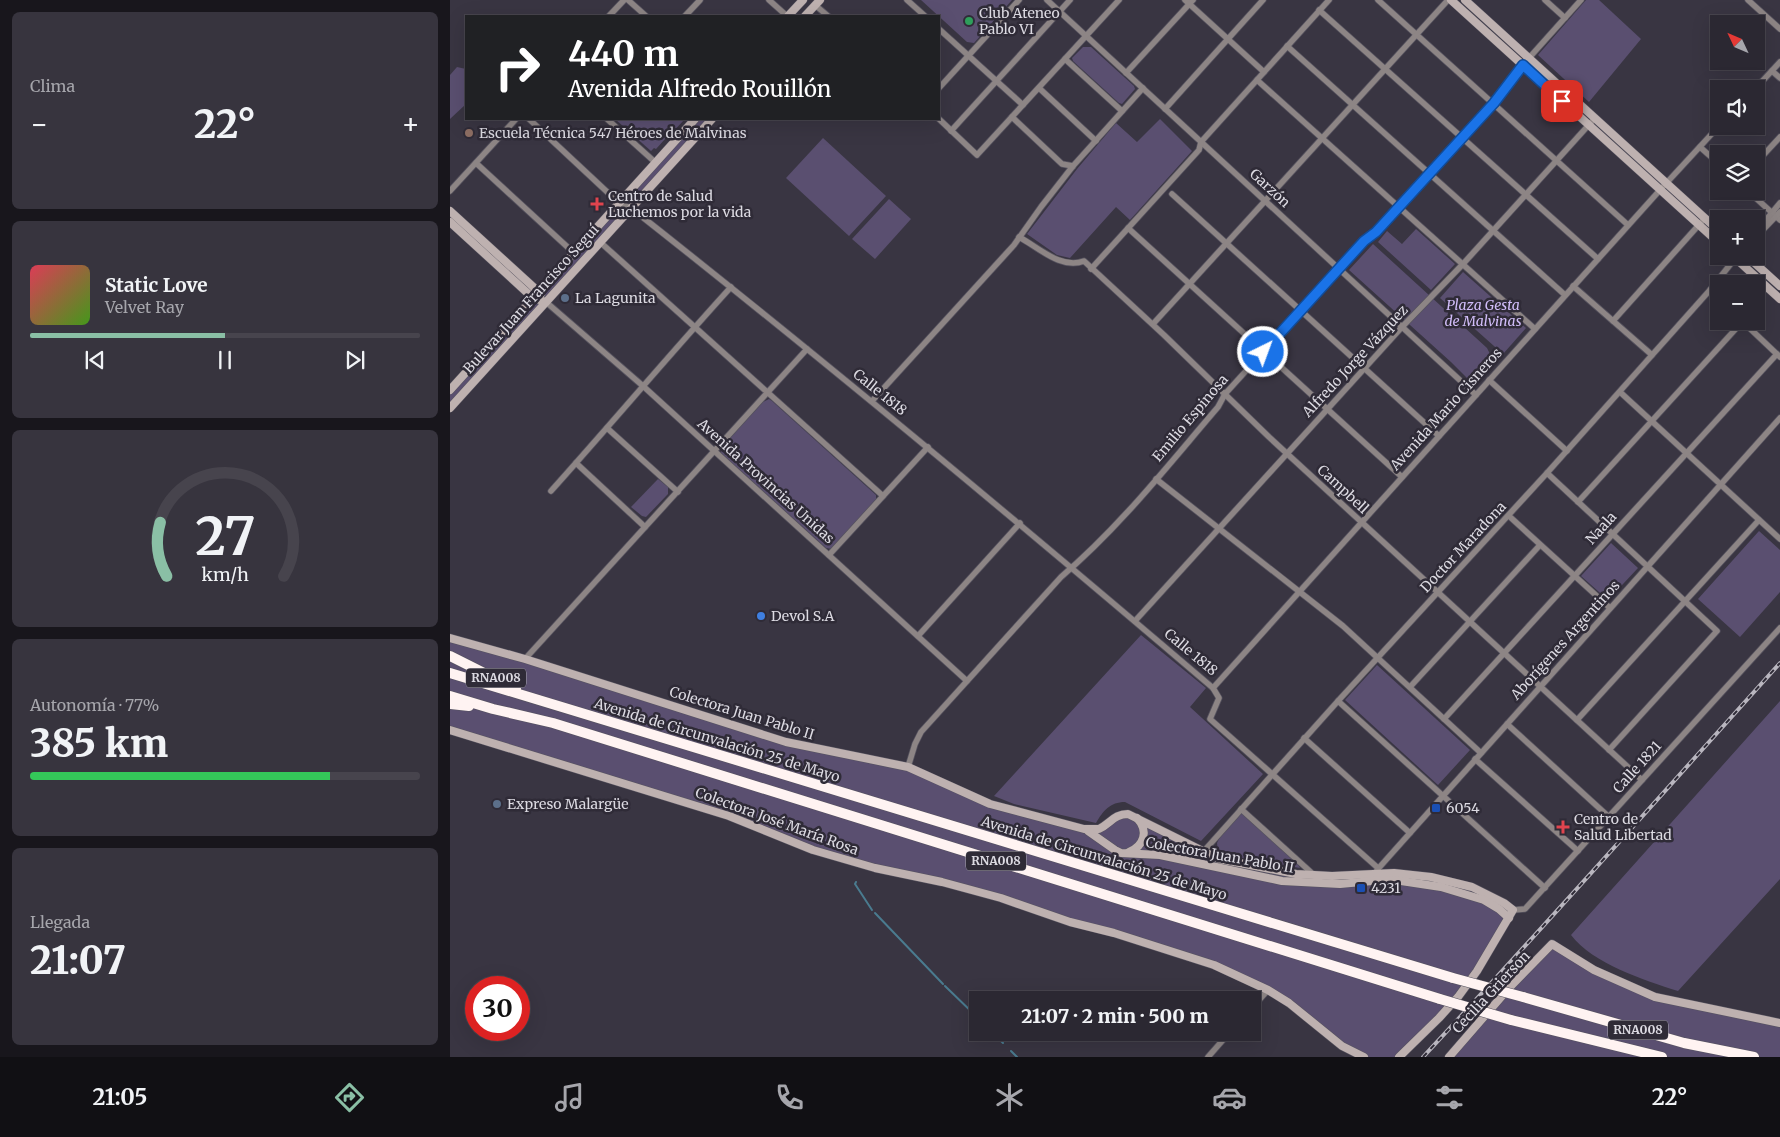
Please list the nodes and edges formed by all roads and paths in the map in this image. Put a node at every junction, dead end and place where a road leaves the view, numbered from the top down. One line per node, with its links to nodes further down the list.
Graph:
1 (626, 0): 22 (street); 23 (street)
2 (700, 0): 24 (street)
3 (769, 0): 25 (street)
4 (803, 0): 26 (main road)
5 (907, 0): 29 (street)
6 (1019, 0): 37 (street)
7 (1047, 0): 21 (street, Garzón)
8 (1070, 0): 21 (street)
9 (1119, 0): 34 (street)
10 (1263, 0): 35 (street)
11 (1328, 0): 20 (street)
12 (1378, 0): 33 (street)
13 (1449, 0): 33 (street); 41 (main road)
14 (1465, 0): 38 (main road)
15 (1545, 0): 30 (street)
16 (1581, 0): 30 (street, Emilio Espinosa)
17 (1748, 0): 31 (street)
18 (1189, 1): 35 (street); 45 (street)
19 (818, 2): 27 (main road); 28 (street)
20 (1319, 10): 36 (street); 42 (street)
21 (1060, 12): 34 (street, Garzón); 49 (street)
22 (610, 15)
23 (645, 15)
24 (686, 15)
25 (787, 15)
26 (789, 15)
27 (806, 15)
28 (827, 15)
29 (924, 15)
30 (1565, 18): 38 (street, Emilio Espinosa)
31 (1780, 29)
32 (940, 30): 37 (street)
33 (1417, 34): 42 (street); 53 (street)
34 (1086, 36): 39 (street); 45 (street, Garzón)
35 (1228, 39): 44 (street); 56 (street)
36 (1287, 46): 44 (street); 55 (street)
37 (968, 56): 49 (street); 50 (street)
38 (1529, 58): 41 (street, Emilio Espinosa); 59 (main road)
39 (1065, 59): 51 (street); 57 (street)
40 (1780, 62): 43 (street)
41 (1523, 65): 53 (street, Emilio Espinosa); 66 (main road)
42 (1385, 69): 55 (street); 71 (street)
43 (1772, 71): 46 (street); 48 (street)
44 (1264, 72): 47 (street)
45 (1126, 73): 52 (street, Garzón)
46 (1780, 78)
47 (1257, 80): 70 (street); 73 (street)
48 (1764, 80)
49 (996, 81): 54 (street); 67 (street)
50 (940, 87)
51 (1039, 88): 54 (street); 72 (street)
52 (1143, 88): 56 (street, Garzón); 57 (street)
53 (1494, 103): 71 (street, Emilio Espinosa); 77 (street)
54 (1023, 105): 58 (street)
55 (1352, 105): 70 (street); 81 (street)
56 (1165, 108): 73 (street, Garzón)
57 (1122, 111): 72 (street)
58 (1012, 117): 67 (street); 80 (street)
59 (1595, 118): 66 (street, Alfredo Jorge Vázquez); 82 (main road)
60 (515, 120): 78 (street)
61 (530, 120): 89 (street, Calle 1818)
62 (608, 120): 79 (street)
63 (694, 120): 79 (main road, Bulevar Juan Francisco Seguí)
64 (711, 120): 92 (main road, Bulevar Juan Francisco Seguí)
65 (940, 120): 67 (street)
66 (1589, 125): 77 (street, Alfredo Jorge Vázquez); 83 (main road)
67 (951, 131)
68 (1711, 135): 74 (street, Avenida Mario Cisneros)
69 (1780, 137): 75 (street)
70 (1322, 138): 88 (street); 91 (street)
71 (1462, 138): 81 (street, Emilio Espinosa); 86 (street)
72 (1096, 141): 80 (street)
73 (1201, 142): 88 (street, Garzón); 101 (street)
74 (1700, 147): 76 (street); 82 (street, Avenida Mario Cisneros)
75 (1765, 153)
76 (1710, 156)
77 (1557, 160): 86 (street, Alfredo Jorge Vázquez); 98 (street)
78 (476, 163): 84 (street); 108 (street)
79 (656, 163): 89 (main road, Bulevar Juan Francisco Seguí)
80 (1073, 166): 105 (street)
81 (1429, 174): 91 (street, Emilio Espinosa); 103 (street)
82 (1666, 183): 83 (street, Avenida Mario Cisneros); 95 (main road)
83 (1660, 190): 98 (street, Avenida Mario Cisneros); 99 (main road)
84 (450, 191)
85 (1172, 194): 107 (street)
86 (1526, 195): 103 (street, Alfredo Jorge Vázquez); 109 (street)
87 (1759, 200): 94 (street)
88 (1265, 201): 107 (street); 114 (street, Garzón)
89 (619, 203): 92 (street, Calle 1818); 108 (main road, Bulevar Juan Francisco Seguí)
90 (1780, 203): 94 (street)
91 (1399, 207): 110 (street); 114 (street, Emilio Espinosa)
92 (631, 208): 106 (main road, Bulevar Juan Francisco Seguí); 120 (street, Calle 1818)
93 (450, 211): 122 (main road, Avenida Provincias Unidas)
94 (1777, 215): 100 (street); 102 (street)
95 (1705, 218): 97 (main road); 99 (street)
96 (450, 222): 122 (main road, Avenida Provincias Unidas)
97 (1710, 223)
98 (1628, 225): 109 (street, Avenida Mario Cisneros)
99 (1699, 225): 104 (main road); 127 (street)
100 (1765, 225)
101 (1128, 228): 115 (street); 117 (street)
102 (1765, 228)
103 (1493, 231): 110 (street, Alfredo Jorge Vázquez); 123 (street)
104 (1710, 235)
105 (1019, 237): 115 (street, Campbell); 146 (street)
106 (600, 242): 125 (main road, Bulevar Juan Francisco Seguí); 129 (street)
107 (1226, 244): 117 (street); 126 (street)
108 (574, 253): 122 (main road, Bulevar Juan Francisco Seguí)
109 (1598, 259): 118 (street, Avenida Mario Cisneros)
110 (1463, 264): 130 (street, Alfredo Jorge Vázquez); 131 (street)
111 (1729, 265): 116 (street, Doctor Maradona)
112 (1744, 265): 124 (main road)
113 (1757, 265): 119 (main road)
114 (1339, 268): 126 (street, Emilio Espinosa); 130 (street, Garzón)
115 (1091, 269): 128 (street, Campbell)
116 (1721, 275)
117 (1189, 284): 128 (street); 135 (street)
118 (1573, 286): 123 (street, Avenida Mario Cisneros); 127 (street)
119 (1780, 286)
120 (731, 287): 129 (street); 134 (street, Calle 1818)
121 (1710, 290): 136 (street, Doctor Maradona)
122 (536, 295): 125 (main road, Avenida Provincias Unidas); 141 (main road, Bulevar Juan Francisco Seguí)
123 (1566, 295): 131 (street, Avenida Mario Cisneros)
124 (1780, 299)
125 (546, 302): 140 (street, Avenida Provincias Unidas); 147 (main road, Bulevar Juan Francisco Seguí)
126 (1300, 311): 135 (street, Emilio Espinosa); 138 (street)
127 (1613, 321): 136 (street)
128 (1153, 324): 144 (street, Campbell)
129 (695, 327): 140 (street); 142 (street)
130 (1402, 327): 138 (street, Alfredo Jorge Vázquez); 145 (street, Garzón)
131 (1535, 329): 139 (street, Avenida Mario Cisneros)
132 (1735, 330): 150 (street)
133 (1751, 330): 137 (street)
134 (807, 349): 142 (street); 146 (street, Calle 1818)
135 (1263, 352): 144 (street, Emilio Espinosa); 148 (street)
136 (1652, 355): 143 (street, Doctor Maradona)
137 (1778, 355): 156 (street, Naala)
138 (1364, 369): 148 (street, Alfredo Jorge Vázquez); 152 (street)
139 (1489, 380): 145 (street, Avenida Mario Cisneros); 155 (street)
140 (643, 386): 151 (street); 154 (street, Avenida Provincias Unidas)
141 (450, 390)
142 (768, 392): 154 (street); 165 (street)
143 (1620, 392): 150 (street); 155 (street, Doctor Maradona)
144 (1225, 394): 157 (street, Campbell); 161 (street, Emilio Espinosa)
145 (1476, 394): 152 (street, Avenida Mario Cisneros)
146 (872, 401): 153 (street, Calle 1818)
147 (450, 408)
148 (1327, 410): 157 (street, Alfredo Jorge Vázquez); 160 (street)
149 (1780, 418): 162 (street, Aborígenes Argentinos)
150 (1652, 421): 156 (street); 166 (street)
151 (607, 428): 158 (street); 164 (street)
152 (1438, 436): 160 (street, Avenida Mario Cisneros)
153 (928, 447): 165 (street); 170 (street, Calle 1818)
154 (715, 451): 164 (street); 176 (street, Avenida Provincias Unidas)
155 (1567, 451): 159 (street, Doctor Maradona)
156 (1686, 453): 162 (street); 173 (street, Naala)
157 (1287, 454): 169 (street, Campbell); 172 (street, Alfredo Jorge Vázquez)
158 (576, 464): 163 (street); 171 (street)
159 (1547, 473): 166 (street); 167 (street, Doctor Maradona)
160 (1402, 477): 169 (street, Avenida Mario Cisneros)
161 (1156, 479): 172 (street); 178 (street, Emilio Espinosa)
162 (1720, 485): 168 (street); 177 (street, Aborígenes Argentinos)
163 (551, 491)
164 (678, 492): 171 (street)
165 (883, 496): 176 (street)
166 (1578, 502): 173 (street)
167 (1509, 516): 175 (street); 181 (street, Doctor Maradona)
168 (1759, 520): 174 (street); 182 (street)
169 (1362, 522): 180 (street, Avenida Mario Cisneros); 181 (street, Campbell)
170 (1020, 523): 178 (street, Calle 1818); 187 (street)
171 (645, 527): 191 (street)
172 (1219, 528): 180 (street); 184 (street, Alfredo Jorge Vázquez)
173 (1612, 534): 177 (street); 179 (street, Naala)
174 (1780, 539)
175 (1540, 544): 179 (street); 185 (street)
176 (829, 555): 187 (street, Avenida Provincias Unidas)
177 (1648, 566): 182 (street); 183 (street, Aborígenes Argentinos)
178 (1072, 568): 184 (street, Calle 1818); 194 (street, Emilio Espinosa)
179 (1574, 576): 183 (street); 189 (street, Naala)
180 (1300, 591): 192 (street); 197 (street, Avenida Mario Cisneros)
181 (1438, 593): 185 (street, Campbell); 192 (street, Doctor Maradona)
182 (1685, 601): 204 (street); 208 (street)
183 (1610, 608): 195 (street, Aborígenes Argentinos)
184 (1135, 621): 197 (street, Calle 1818)
185 (1470, 622): 189 (street, Campbell); 196 (street)
186 (1780, 628): 213 (street, Calle 1821)
187 (918, 636): 194 (street, Avenida Provincias Unidas)
188 (450, 638): 191 (main road, Colectora Juan Pablo II)
189 (1504, 653): 195 (street, Campbell); 203 (street, Naala)
190 (450, 656): 199 (highway, RNA008)
191 (525, 659): 211 (main road, Colectora Juan Pablo II)
192 (1378, 659): 196 (street); 200 (street, Doctor Maradona)
193 (450, 673): 199 (highway, Avenida de Circunvalación 25 de Mayo / RNA008)
194 (967, 681): 211 (street, Emilio Espinosa)
195 (1540, 686): 204 (street, Campbell); 205 (street, Aborígenes Argentinos)
196 (1410, 687): 203 (street)
197 (1213, 688): 212 (street)
198 (450, 696): 202 (highway, RNA008)
199 (541, 701): 240 (highway, Avenida de Circunvalación 25 de Mayo / RNA008, bridge)
200 (1338, 701): 207 (street, Doctor Maradona); 214 (street)
201 (450, 704): 202 (highway)
202 (493, 709): 239 (highway, RNA008, bridge)
203 (1444, 719): 209 (street)
204 (1577, 720): 208 (street, Campbell)
205 (1507, 724): 209 (street, Aborígenes Argentinos); 217 (street)
206 (450, 730): 231 (main road, Colectora José María Rosa)
207 (1304, 738): 212 (street, Doctor Maradona); 220 (street)
208 (1609, 750): 213 (street, Campbell)
209 (1481, 753): 210 (street, Aborígenes Argentinos)
210 (1475, 759): 214 (street, Aborígenes Argentinos); 223 (street)
211 (908, 767): 219 (main road, Colectora Juan Pablo II)
212 (1273, 774): 215 (street, Doctor Maradona); 225 (street)
213 (1642, 780): 217 (street, Calle 1821)
214 (1442, 796): 220 (street, Aborígenes Argentinos); 228 (street)
215 (1241, 809): 222 (street, Doctor Maradona); 226 (street)
216 (1136, 817): 218 (main road, Colectora Juan Pablo II); 222 (main road, Colectora Juan Pablo II); 224 (main road, Colectora Juan Pablo II)
217 (1609, 817): 223 (street, Calle 1821)
218 (1108, 823): 219 (main road, Colectora Juan Pablo II); 221 (main road)
219 (1084, 829): 221 (main road, Colectora Juan Pablo II)
220 (1410, 833): 225 (street, Aborígenes Argentinos)
221 (1109, 846): 224 (main road, Colectora Juan Pablo II)
222 (1204, 851): 226 (main road, Colectora Juan Pablo II)
223 (1578, 851): 228 (street, Calle 1821)
224 (1128, 853): 227 (main road, Colectora Juan Pablo II)
225 (1377, 870): 226 (main road, Colectora Juan Pablo II); 227 (street, Aborígenes Argentinos); 229 (main road, Colectora Juan Pablo II)
226 (1315, 876)
227 (1374, 881): 230 (main road, Colectora Juan Pablo II)
228 (1545, 888): 229 (street, Calle 1821)
229 (1513, 910): 230 (main road)
230 (1509, 918): 237 (main road)
231 (1268, 990): 232 (street); 236 (main road, Colectora José María Rosa)
232 (1261, 998)
233 (1780, 1023): 238 (main road, Cecilia Grierson)
234 (1222, 1041): 235 (street)
235 (1208, 1057)
236 (1364, 1057)
237 (1399, 1057)
238 (1449, 1057)
239 (1662, 1057)
240 (1754, 1057)

